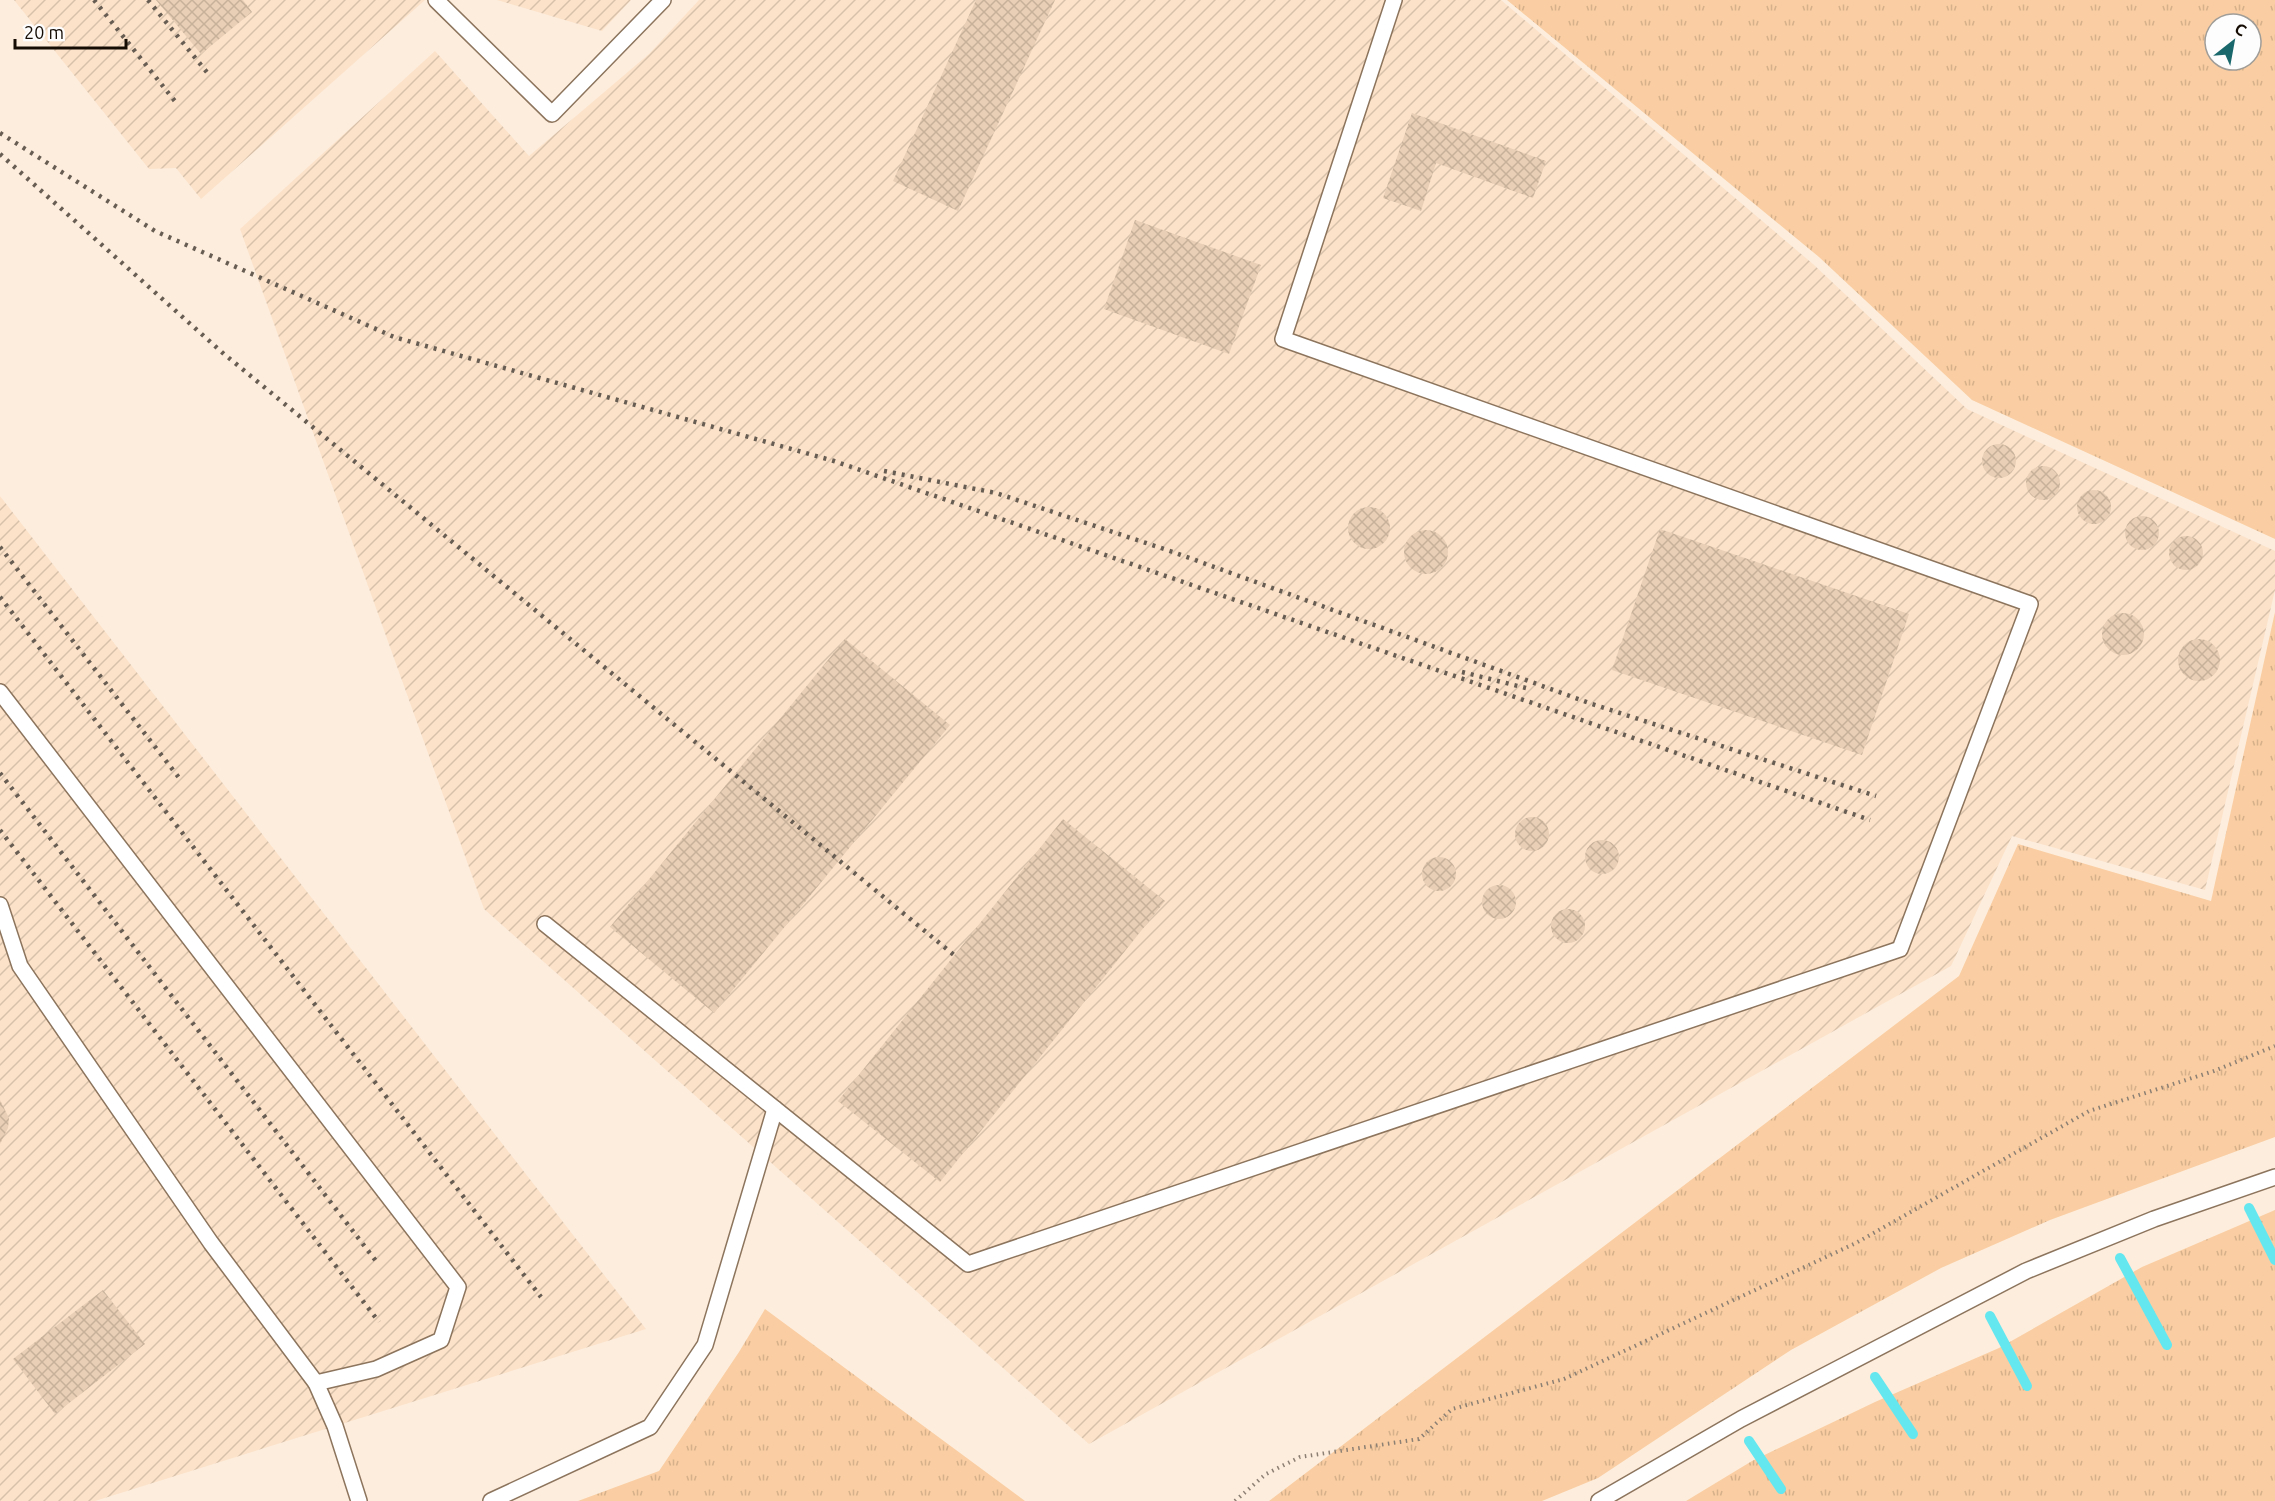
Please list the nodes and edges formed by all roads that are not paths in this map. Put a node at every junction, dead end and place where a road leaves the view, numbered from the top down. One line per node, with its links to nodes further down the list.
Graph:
1 (436, 0): 2 (lane)
2 (663, 0)
3 (1394, 0): 7 (lane)
4 (0, 692): 9 (lane)
5 (0, 905): 9 (lane)
6 (546, 924): 7 (lane)
7 (775, 1109): 11 (lane)
8 (2275, 1177): 12 (lane)
9 (316, 1383): 10 (lane)
10 (360, 1501)
11 (490, 1501)
12 (1599, 1501)

